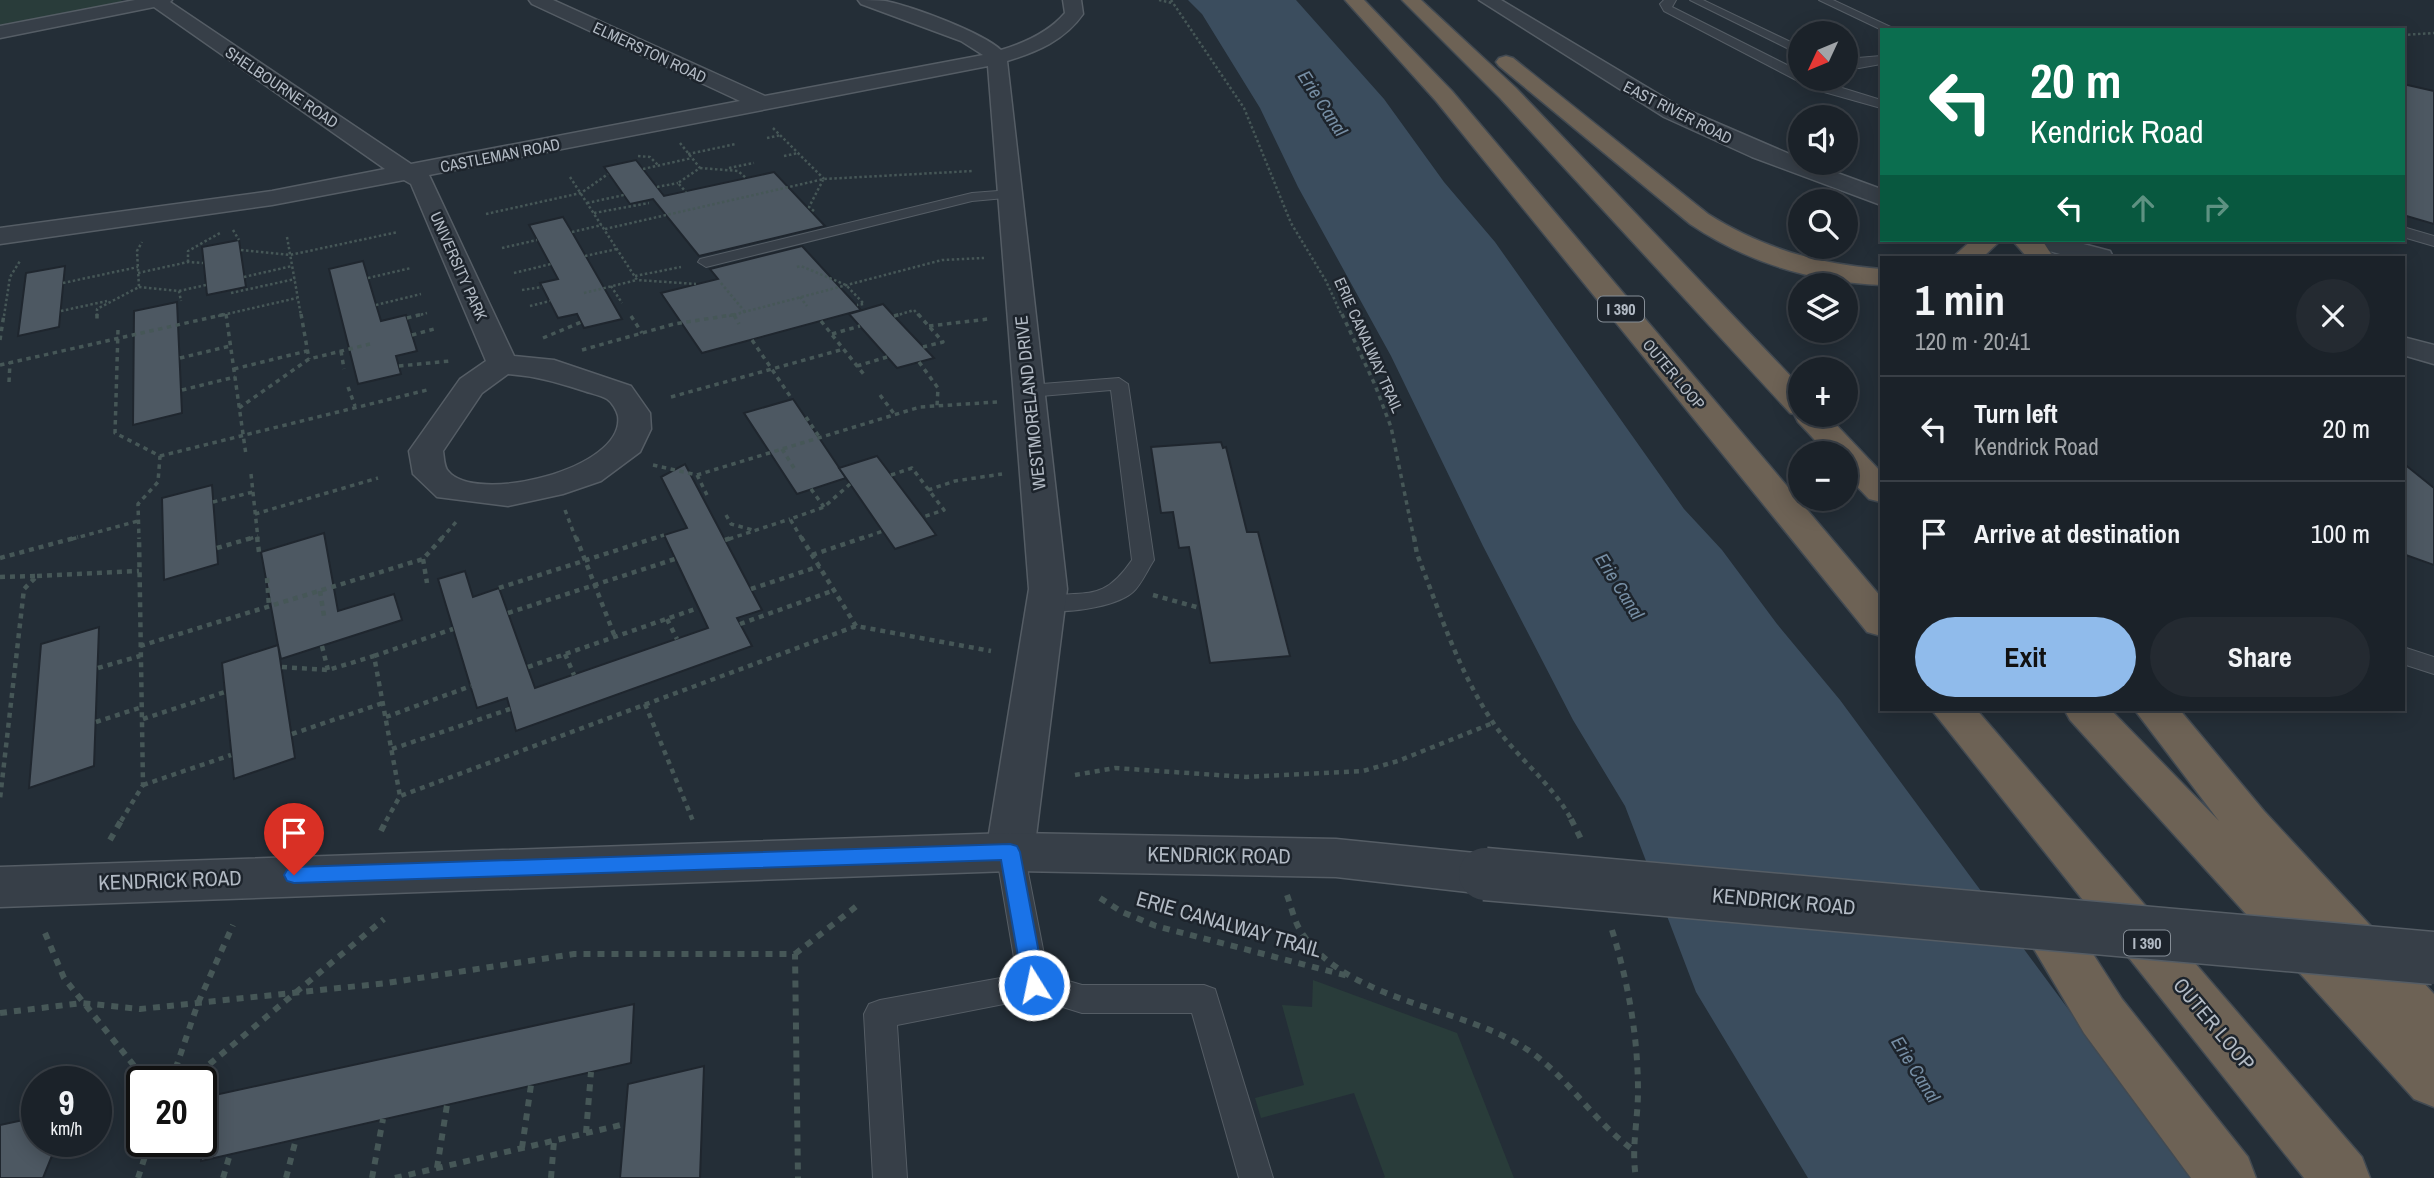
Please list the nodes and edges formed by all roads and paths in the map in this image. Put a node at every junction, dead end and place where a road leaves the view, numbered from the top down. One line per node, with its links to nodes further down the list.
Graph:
1 (158, 0): 17 (street); 43 (street, SHELBOURNE ROAD)
2 (538, 0): 28 (street, ELMERSTON ROAD)
3 (867, 0): 21 (street)
4 (1072, 0): 21 (street)
5 (1159, 0): 15 (path)
6 (1335, 0): 22 (highway)
7 (1354, 0): 22 (highway, OUTER LOOP / I 390)
8 (1410, 0): 167 (highway)
9 (1431, 0): 92 (highway)
10 (1488, 0): 54 (street, EAST RIVER ROAD)
11 (1516, 0): 33 (street, EAST RIVER ROAD)
12 (1671, 0): 25 (lane)
13 (1695, 0): 20 (lane)
14 (1824, 0): 16 (lane)
15 (1172, 2): 269 (path, ERIE CANALWAY TRAIL)
16 (1887, 28)
17 (0, 32)
18 (2434, 33): 19 (path)
19 (2405, 35)
20 (1788, 46)
21 (997, 58): 28 (street, CASTLEMAN ROAD); 52 (street, WESTMORELAND DRIVE)
22 (1411, 58): 238 (highway, OUTER LOOP / I 390)
23 (1880, 60): 24 (lane)
24 (1858, 62)
25 (1788, 71)
26 (1835, 91): 27 (lane)
27 (1880, 104)
28 (764, 112): 29 (path); 43 (street, CASTLEMAN ROAD)
29 (781, 135): 31 (path); 34 (path)
30 (676, 138): 35 (path)
31 (767, 138)
32 (736, 144): 35 (path)
33 (1788, 146)
34 (799, 153): 36 (path); 47 (path)
35 (688, 154): 37 (path)
36 (785, 156)
37 (692, 158): 39 (path); 40 (path)
38 (754, 163): 41 (path)
39 (700, 168): 41 (path); 49 (path)
40 (643, 169)
41 (722, 170): 46 (path)
42 (981, 170): 47 (path)
43 (411, 172): 65 (street, CASTLEMAN ROAD); 154 (street, UNIVERSITY PARK)
44 (608, 174): 58 (path)
45 (1858, 174): 48 (street)
46 (746, 178)
47 (823, 180): 59 (path); 62 (path)
48 (1880, 182)
49 (678, 183): 50 (path); 51 (path)
50 (657, 187)
51 (686, 192)
52 (1011, 194): 83 (lane); 169 (street, WESTMORELAND DRIVE)
53 (624, 195): 55 (path)
54 (1880, 198)
55 (587, 203)
56 (649, 203): 57 (path)
57 (594, 213)
58 (486, 214)
59 (817, 215)
60 (233, 229): 67 (path)
61 (398, 232): 77 (path)
62 (572, 232)
63 (2405, 233): 69 (lane)
64 (146, 234): 87 (path)
65 (0, 236)
66 (287, 237): 77 (path)
67 (239, 240)
68 (537, 240): 73 (path)
69 (2434, 241)
70 (1985, 242): 79 (highway)
71 (2028, 242): 80 (highway)
72 (2047, 242): 81 (street)
73 (502, 248)
74 (617, 249): 78 (path)
75 (240, 250): 77 (path)
76 (24, 254): 139 (path)
77 (290, 255): 86 (path)
78 (585, 256)
79 (1967, 256)
80 (2040, 256)
81 (2096, 256)
82 (984, 258): 107 (path)
83 (706, 262): 100 (path)
84 (203, 263): 89 (path)
85 (551, 264): 90 (path)
86 (292, 266): 91 (path); 95 (path)
87 (138, 267): 89 (path); 96 (path)
88 (411, 268): 93 (path)
89 (138, 273): 98 (path)
90 (514, 273)
91 (244, 277)
92 (1880, 277)
93 (368, 278)
94 (716, 278): 116 (path)
95 (295, 279): 103 (path); 106 (path)
96 (63, 283)
97 (206, 285): 102 (path)
98 (139, 286): 102 (path); 108 (path)
99 (542, 286): 101 (path)
100 (611, 286): 104 (path); 111 (path)
101 (522, 289)
102 (179, 291): 109 (path)
103 (232, 293)
104 (584, 293)
105 (421, 294): 112 (path)
106 (297, 298): 118 (path); 145 (path)
107 (800, 298): 114 (path); 116 (path)
108 (114, 300): 115 (path); 124 (path)
109 (181, 301)
110 (550, 301): 113 (path)
111 (622, 303)
112 (376, 305)
113 (530, 306)
114 (807, 306)
115 (61, 311)
116 (745, 312): 119 (path)
117 (427, 313): 123 (path)
118 (226, 314): 128 (path); 142 (path)
119 (734, 315): 129 (path); 134 (path)
120 (179, 316): 128 (path)
121 (631, 316): 134 (path)
122 (894, 316): 131 (path)
123 (407, 318)
124 (97, 319)
125 (988, 319): 131 (path)
126 (821, 321): 135 (path)
127 (581, 322): 138 (path)
128 (180, 324): 137 (path)
129 (739, 324)
130 (860, 326): 135 (path)
131 (929, 326): 143 (path)
132 (118, 330): 137 (path)
133 (434, 330): 136 (path)
134 (642, 333): 147 (path)
135 (832, 334): 144 (path)
136 (412, 335)
137 (116, 339): 152 (path); 183 (path)
138 (540, 339)
139 (0, 340)
140 (752, 340): 160 (path)
141 (370, 344): 146 (path)
142 (230, 346): 149 (path); 158 (path)
143 (923, 347)
144 (844, 349): 157 (path); 160 (path)
145 (307, 351): 151 (path); 158 (path)
146 (341, 351): 151 (path); 159 (path)
147 (578, 352)
148 (887, 357): 157 (path)
149 (180, 358)
150 (462, 358): 156 (path)
151 (309, 359): 174 (path)
152 (10, 362): 155 (path); 163 (path)
153 (919, 362): 173 (path)
154 (502, 364): 154 (street)
155 (0, 365)
156 (399, 366)
157 (857, 366): 162 (path)
158 (234, 369): 161 (path)
159 (344, 369)
160 (772, 369): 170 (path); 171 (path)
161 (235, 377): 165 (path); 174 (path)
162 (866, 377)
163 (9, 382)
164 (348, 387): 172 (path)
165 (181, 390)
166 (419, 390): 172 (path)
167 (1788, 392)
168 (880, 395): 175 (path)
169 (1014, 396): 173 (path); 231 (street, WESTMORELAND DRIVE); 231 (lane)
170 (671, 397)
171 (792, 399)
172 (355, 406): 178 (path)
173 (937, 406): 175 (path)
174 (239, 408): 178 (path)
175 (895, 415): 179 (path)
176 (806, 417): 179 (path)
177 (1820, 427): 180 (highway)
178 (244, 435): 182 (path); 183 (path)
179 (820, 438): 181 (path)
180 (1834, 441)
181 (782, 449): 186 (path); 189 (path)
182 (246, 455)
183 (160, 456): 205 (path)
184 (647, 464): 189 (path)
185 (1858, 467): 195 (highway)
186 (794, 468)
187 (251, 474): 196 (path)
188 (1002, 474): 194 (path)
189 (697, 475): 197 (path)
190 (891, 475): 194 (path)
191 (378, 478): 201 (path)
192 (850, 484): 200 (path)
193 (811, 489): 200 (path)
194 (928, 489): 203 (path)
195 (1880, 491)
196 (253, 492): 198 (path); 201 (path)
197 (708, 495)
198 (213, 502)
199 (564, 506): 218 (path)
200 (824, 507): 204 (path)
201 (256, 514): 210 (path)
202 (726, 515): 207 (path)
203 (923, 517)
204 (790, 519): 207 (path); 214 (path)
205 (138, 521): 215 (path); 220 (path)
206 (457, 521): 216 (path)
207 (753, 530): 211 (path)
208 (883, 531): 214 (path)
209 (664, 535): 218 (path)
210 (258, 536): 212 (path); 213 (path)
211 (725, 540)
212 (217, 548)
213 (260, 552)
214 (812, 555): 219 (path)
215 (0, 558)
216 (423, 559): 224 (path); 229 (path)
217 (675, 559): 225 (path)
218 (584, 561): 225 (path); 226 (path)
219 (820, 566): 227 (path); 228 (path)
220 (139, 571): 221 (path); 244 (path)
221 (37, 576): 222 (path); 276 (path)
222 (0, 577)
223 (267, 578): 232 (path)
224 (427, 583)
225 (594, 585): 235 (path); 242 (path)
226 (499, 588)
227 (751, 589)
228 (835, 590): 239 (path); 240 (path)
229 (320, 591): 232 (path); 236 (path)
230 (1151, 594): 234 (path)
231 (1045, 604): 281 (street, WESTMORELAND DRIVE)
232 (269, 607): 244 (path)
233 (698, 608): 237 (path)
234 (1200, 608)
235 (508, 613)
236 (324, 616)
237 (667, 619): 242 (path); 243 (path)
238 (1880, 622)
239 (740, 624)
240 (856, 626): 246 (path); 260 (path)
241 (453, 629): 249 (path)
242 (615, 637): 247 (path)
243 (677, 639)
244 (141, 646): 248 (path)
245 (322, 646): 255 (path)
246 (991, 651)
247 (565, 654): 253 (path); 256 (path)
248 (141, 656): 254 (path); 261 (path)
249 (374, 656): 255 (path); 259 (path)
250 (2405, 656): 251 (lane)
251 (2434, 666)
252 (282, 667): 255 (path)
253 (528, 667)
254 (98, 668)
255 (328, 670)
256 (574, 675)
257 (471, 686): 266 (path)
258 (225, 692): 267 (path)
259 (383, 703): 266 (path); 270 (path)
260 (645, 704): 275 (path); 277 (path)
261 (142, 707): 267 (path); 268 (path)
262 (510, 709): 271 (path)
263 (1954, 711): 328 (highway, OUTER LOOP / I 390)
264 (2087, 711): 304 (highway)
265 (2157, 711): 299 (highway)
266 (386, 717): 271 (path)
267 (142, 719): 274 (path)
268 (96, 722)
269 (1493, 723): 273 (path); 280 (path, ERIE CANALWAY TRAIL)
270 (292, 734)
271 (392, 749): 275 (path)
272 (231, 755): 274 (path)
273 (1075, 775)
274 (143, 785): 279 (path)
275 (400, 796): 278 (path)
276 (0, 799)
277 (693, 821)
278 (380, 831)
279 (110, 840)
280 (1582, 842)
281 (1010, 852): 282 (street, KENDRICK ROAD); 283 (street, KENDRICK ROAD); 294 (lane)
282 (1285, 856): 288 (street, KENDRICK ROAD, bridge); 293 (path, ERIE CANALWAY TRAIL)
283 (0, 887)
284 (1100, 898): 293 (path, ERIE CANALWAY TRAIL)
285 (858, 905): 291 (path)
286 (1608, 918): 313 (path)
287 (384, 919): 295 (path)
288 (2046, 924): 292 (street, KENDRICK ROAD, bridge); 327 (highway)
289 (233, 925): 297 (path)
290 (45, 933): 296 (path)
291 (795, 954): 295 (path); 323 (path)
292 (2434, 958)
293 (1352, 977): 313 (path, ERIE CANALWAY TRAIL)
294 (1034, 985): 324 (lane); 325 (lane)
295 (295, 993): 297 (path); 302 (path)
296 (82, 1003): 297 (path); 298 (path); 300 (path)
297 (198, 1003): 301 (path)
298 (0, 1013)
299 (2434, 1032)
300 (134, 1066)
301 (176, 1066)
302 (207, 1066)
303 (591, 1072): 309 (path)
304 (2434, 1081)
305 (531, 1085): 312 (path)
306 (447, 1105): 316 (path)
307 (383, 1119): 320 (path)
308 (625, 1124): 309 (path)
309 (586, 1133): 311 (path)
310 (296, 1139): 319 (path)
311 (554, 1141): 312 (path); 322 (path)
312 (522, 1148): 316 (path)
313 (1632, 1149): 326 (path)
314 (230, 1154): 318 (path)
315 (145, 1157): 317 (path)
316 (437, 1168): 321 (path)
317 (138, 1178)
318 (223, 1178)
319 (286, 1178)
320 (372, 1178)
321 (395, 1178)
322 (551, 1178)
323 (798, 1178)
324 (890, 1178)
325 (1255, 1178)
326 (1636, 1178)
327 (2227, 1178)
328 (2341, 1178)

